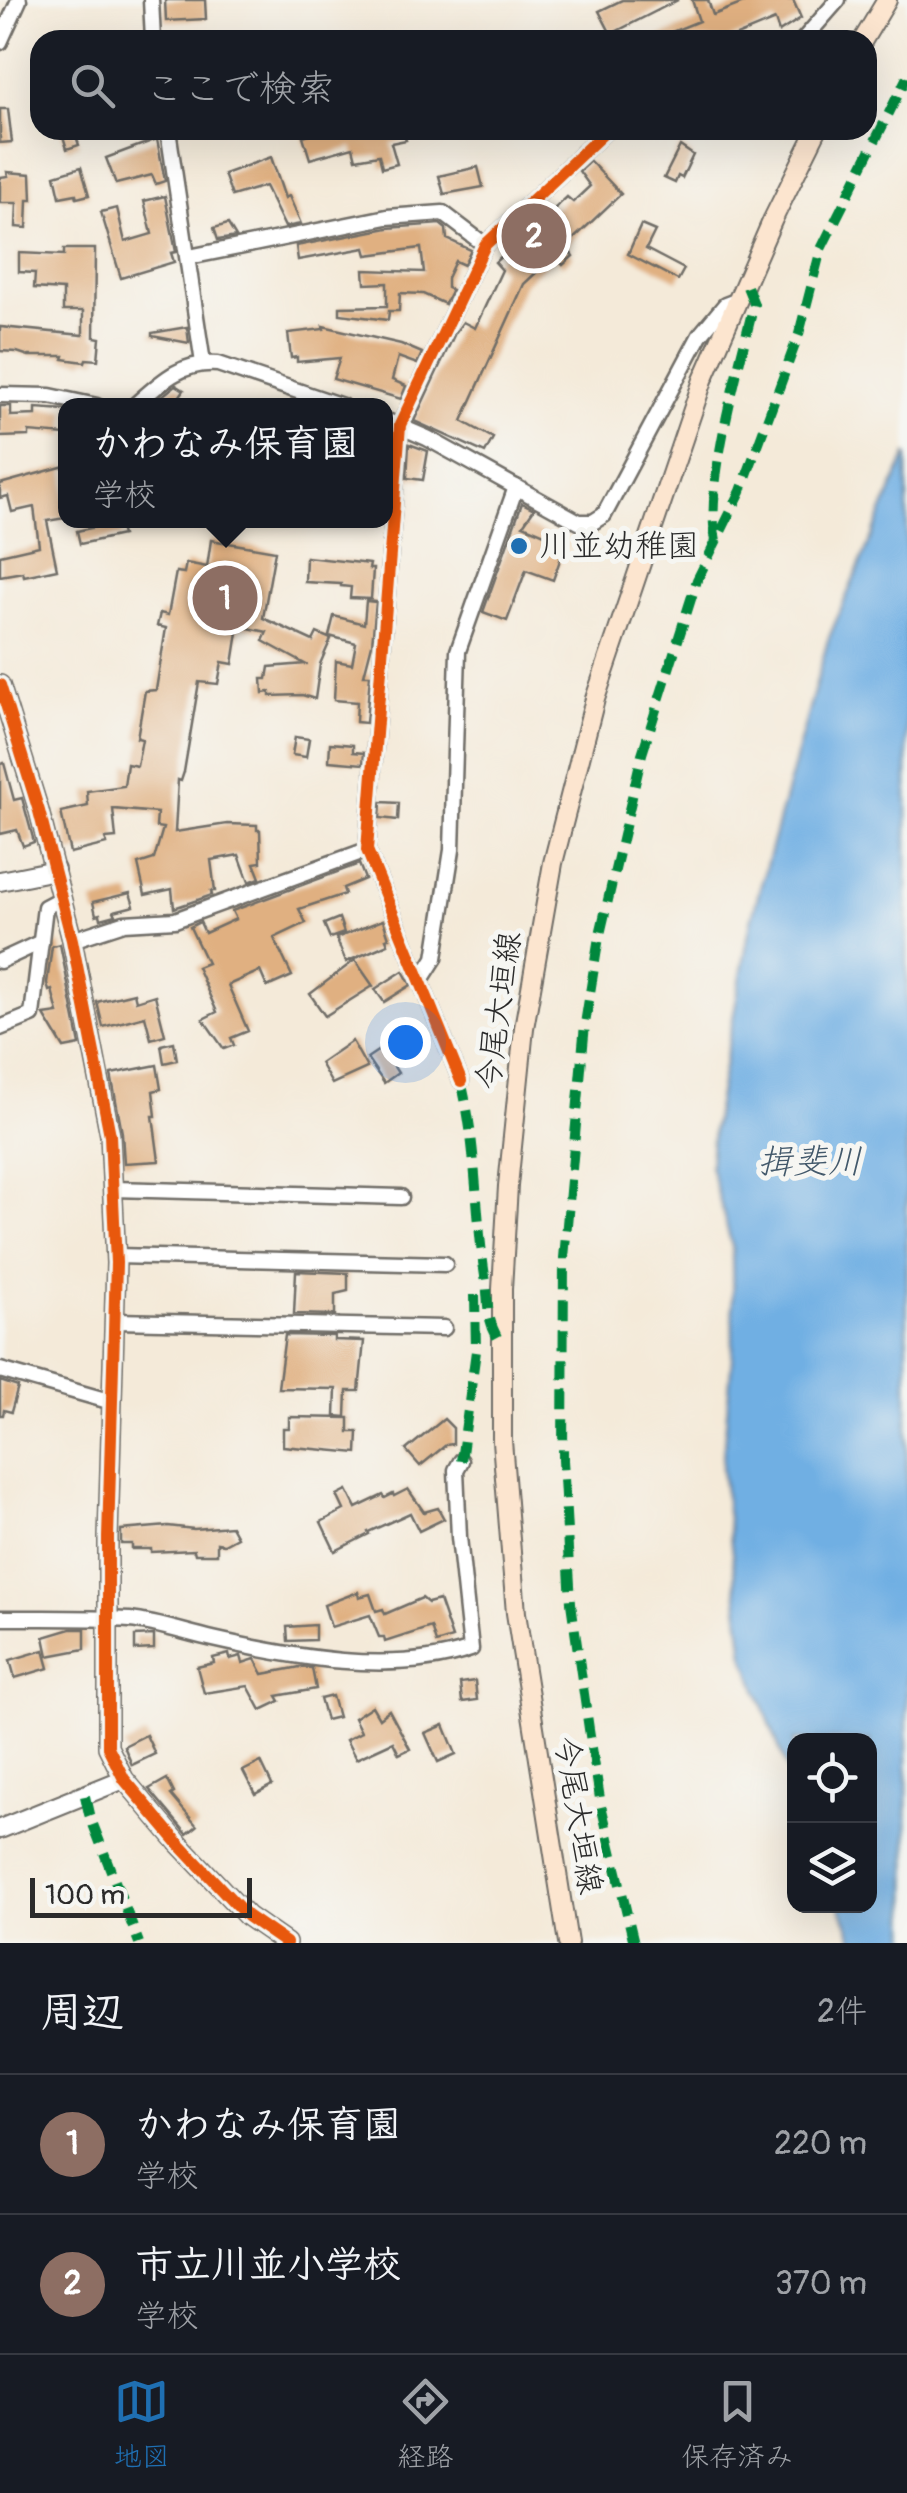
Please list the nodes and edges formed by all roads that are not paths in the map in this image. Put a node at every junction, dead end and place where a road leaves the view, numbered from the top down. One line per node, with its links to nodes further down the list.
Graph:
1 (19, 0): 10 (street)
2 (150, 0): 6 (street)
3 (824, 0): 7 (street)
4 (838, 0): 8 (street)
5 (887, 0): 9 (main road)
6 (152, 30)
7 (808, 30)
8 (812, 30)
9 (870, 30)
10 (0, 42)
11 (170, 140): 15 (street)
12 (596, 140): 14 (street)
13 (812, 140): 16 (main road, 今尾大垣線)
14 (484, 244): 15 (street); 22 (street)
15 (188, 258): 17 (street)
16 (738, 300): 24 (street); 51 (main road, 今尾大垣線)
17 (202, 363): 20 (street); 21 (street)
18 (0, 395): 19 (street)
19 (59, 398)
20 (143, 398)
21 (318, 398)
22 (393, 420)
23 (393, 423): 24 (street)
24 (516, 487): 34 (street)
25 (386, 528): 27 (street)
26 (0, 685): 28 (street)
27 (367, 850): 31 (street); 34 (street)
28 (55, 870): 29 (street); 30 (street)
29 (0, 880)
30 (62, 898): 31 (street); 32 (street)
31 (72, 940): 37 (street)
32 (41, 942): 33 (street); 35 (street)
33 (0, 961)
34 (421, 980): 36 (street)
35 (0, 1028)
36 (462, 1081)
37 (114, 1189): 38 (street); 39 (street)
38 (401, 1197)
39 (116, 1256): 40 (street); 41 (street)
40 (445, 1264)
41 (114, 1321): 42 (street); 44 (street)
42 (444, 1328)
43 (0, 1370): 44 (street)
44 (112, 1402): 47 (street)
45 (461, 1461): 47 (street)
46 (0, 1618): 47 (street)
47 (108, 1620): 48 (street)
48 (124, 1779): 49 (street); 50 (street)
49 (0, 1829)
50 (286, 1943)
51 (568, 1943)

